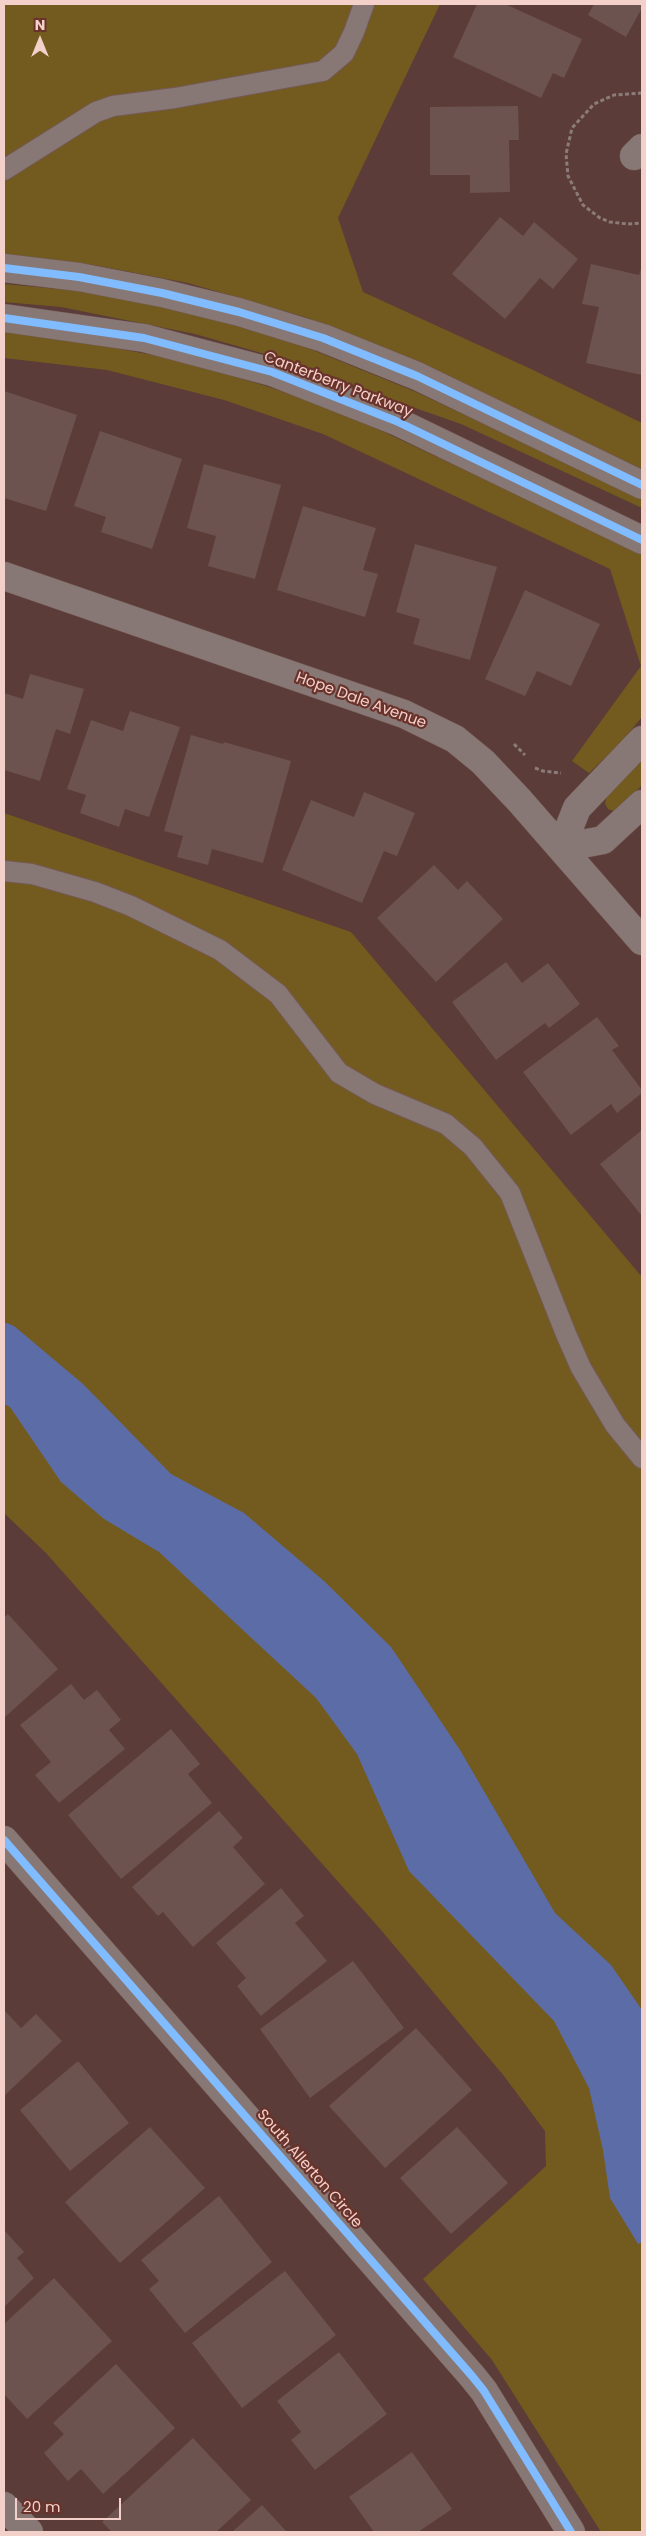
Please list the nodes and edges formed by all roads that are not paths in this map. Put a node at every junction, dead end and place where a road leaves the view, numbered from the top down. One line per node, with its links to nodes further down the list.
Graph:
1 (364, 4): 2 (lane)
2 (4, 170)
3 (4, 268): 5 (street)
4 (4, 318): 6 (street, Canterberry Parkway)
5 (642, 485)
6 (642, 540)
7 (4, 576): 10 (street, Hope Dale Avenue)
8 (642, 740): 10 (street)
9 (642, 804): 10 (street)
10 (561, 848): 12 (street, Hope Dale Avenue)
11 (4, 871): 13 (lane)
12 (642, 941)
13 (642, 1458)
14 (4, 1840): 17 (street, South Allerton Circle)
15 (4, 2506): 16 (street)
16 (29, 2532)
17 (571, 2532)

